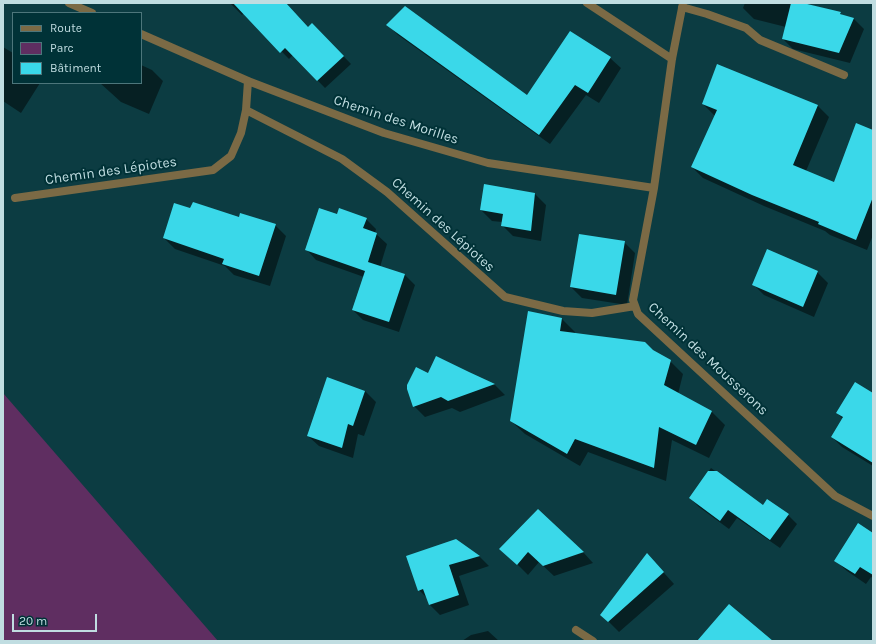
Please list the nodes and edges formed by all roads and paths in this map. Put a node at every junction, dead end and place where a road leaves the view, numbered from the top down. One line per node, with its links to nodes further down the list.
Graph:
1 (69, 3): 4 (street)
2 (587, 3): 6 (street)
3 (683, 5): 6 (street, Chemin des Mousserons); 7 (street)
4 (90, 12)
5 (142, 34): 8 (street, Chemin des Morilles)
6 (672, 58): 10 (street, Chemin des Mousserons)
7 (844, 74)
8 (248, 81): 9 (street, Chemin des Lépiotes); 10 (street, Chemin des Morilles)
9 (246, 110): 11 (street, Chemin des Lépiotes); 12 (street, Chemin des Lépiotes)
10 (654, 188): 12 (street, Chemin des Mousserons)
11 (15, 198)
12 (635, 306): 13 (street, Chemin des Mousserons)
13 (873, 516)
14 (576, 630): 15 (street)
15 (593, 641)

